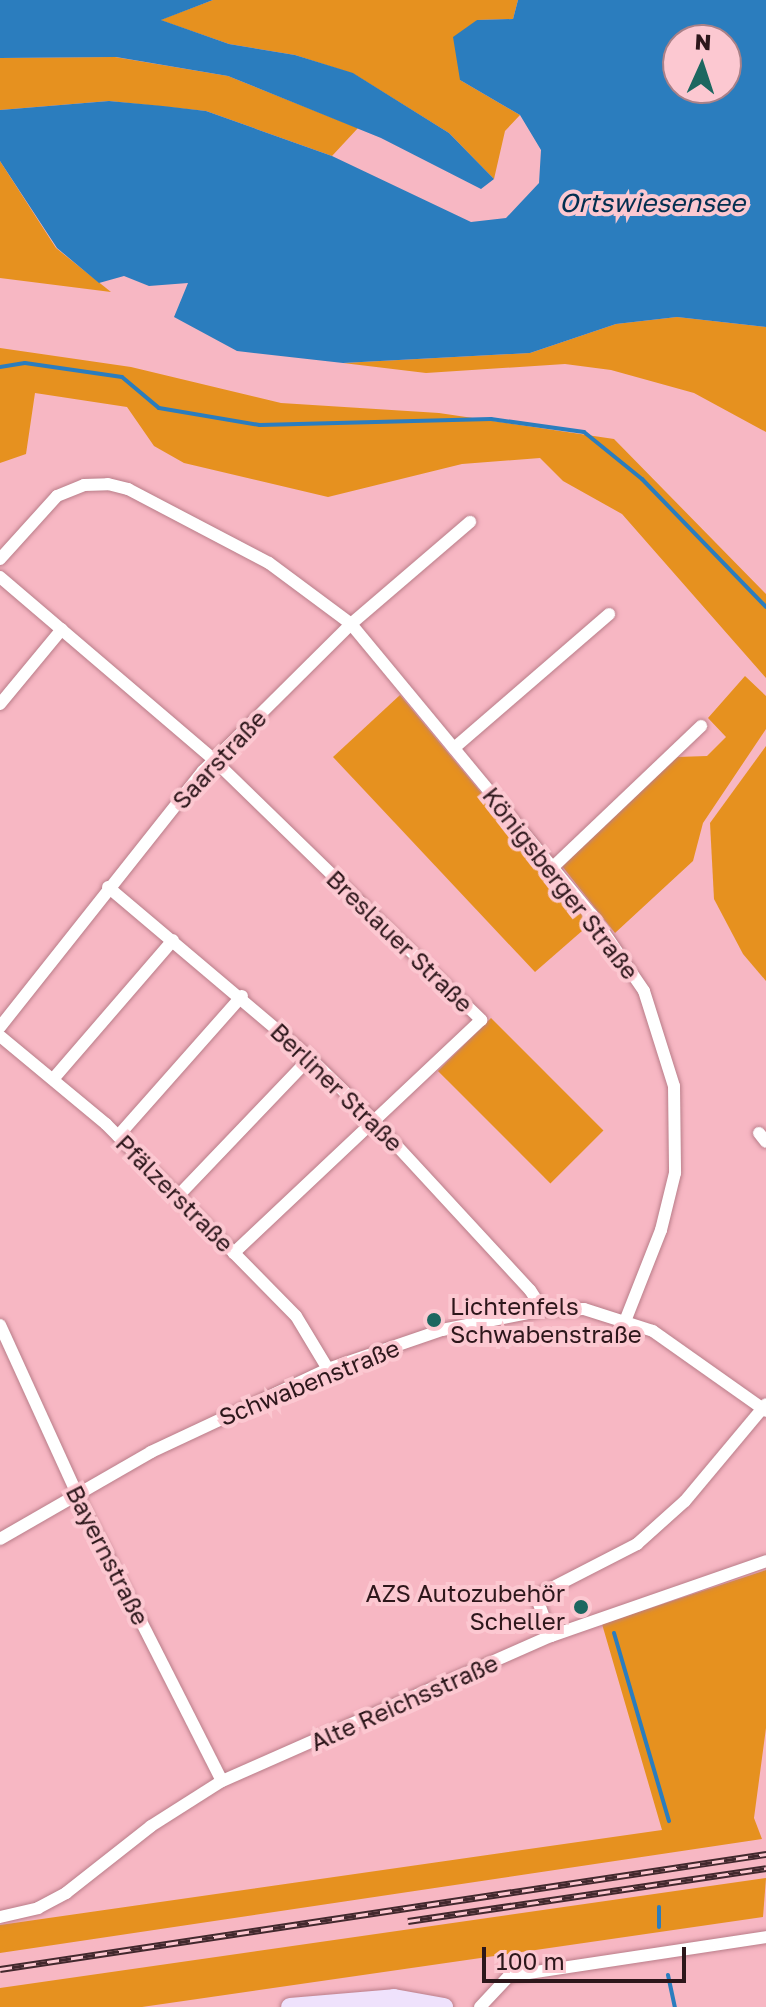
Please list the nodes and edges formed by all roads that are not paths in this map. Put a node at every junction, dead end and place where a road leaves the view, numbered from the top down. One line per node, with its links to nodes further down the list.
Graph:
1 (470, 522): 5 (street, Saarstraße)
2 (0, 559): 5 (street, Königsberger Straße)
3 (0, 577): 6 (street)
4 (609, 614): 9 (street)
5 (351, 624): 9 (street, Königsberger Straße); 10 (street, Saarstraße)
6 (62, 629): 7 (street); 10 (street)
7 (0, 704)
8 (701, 726): 11 (street)
9 (454, 748): 11 (street, Königsberger Straße)
10 (214, 760): 12 (street, Saarstraße); 19 (street, Breslauer Straße)
11 (552, 868): 24 (street, Königsberger Straße)
12 (108, 887): 13 (street, Berliner Straße); 15 (street, Saarstraße)
13 (173, 940): 14 (street, Berliner Straße); 18 (street)
14 (242, 996): 17 (street, Berliner Straße); 20 (street)
15 (0, 1027)
16 (0, 1036): 18 (street, Pfälzerstraße)
17 (310, 1058): 19 (street, Berliner Straße); 21 (street)
18 (54, 1078): 20 (street, Pfälzerstraße)
19 (373, 1120): 22 (street); 23 (street, Berliner Straße)
20 (118, 1136): 21 (street, Pfälzerstraße)
21 (178, 1196): 22 (street, Pfälzerstraße)
22 (234, 1253): 26 (street, Pfälzerstraße)
23 (543, 1310): 24 (street, Schwabenstraße); 26 (street, Schwabenstraße)
24 (626, 1319): 27 (street, Schwabenstraße)
25 (0, 1325): 28 (street, Bayernstraße)
26 (328, 1369): 28 (street, Schwabenstraße)
27 (764, 1408): 31 (street)
28 (76, 1491): 29 (street, Schwabenstraße); 32 (street, Bayernstraße)
29 (0, 1539)
30 (766, 1561): 31 (street, Alte Reichsstraße)
31 (551, 1636): 32 (street, Alte Reichsstraße)
32 (222, 1781): 33 (street, Alte Reichsstraße)
33 (0, 1917)
34 (766, 1937): 37 (street)
35 (290, 2007): 36 (street)
36 (444, 2007)
37 (480, 2007)

